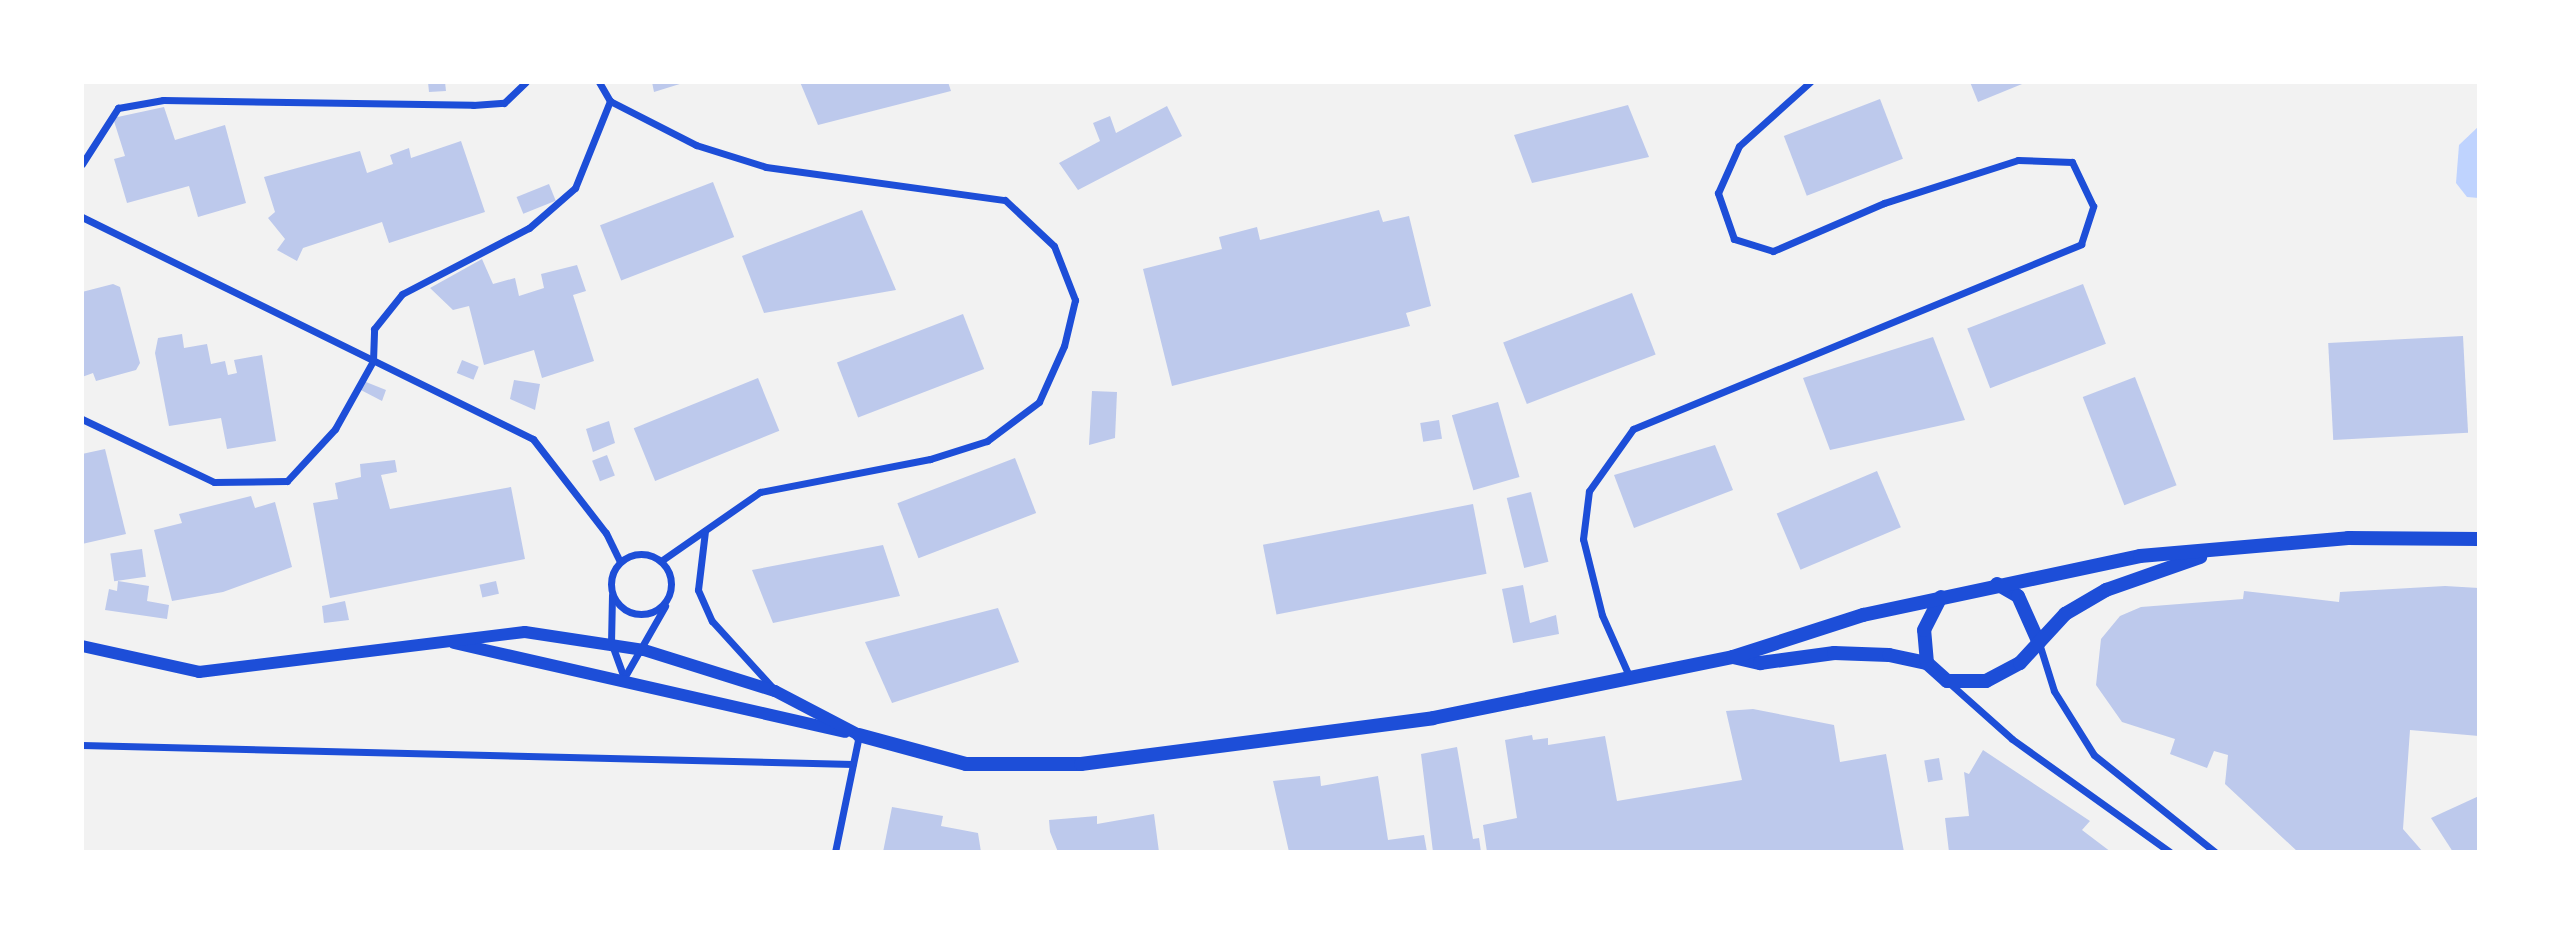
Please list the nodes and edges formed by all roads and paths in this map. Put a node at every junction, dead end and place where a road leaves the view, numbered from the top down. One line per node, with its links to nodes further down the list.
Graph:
1 (526, 82): 5 (street)
2 (599, 82): 4 (street)
3 (1810, 82): 26 (street)
4 (610, 101): 7 (street); 9 (street)
5 (82, 164)
6 (82, 217): 7 (street)
7 (373, 361): 8 (street); 13 (street)
8 (82, 419)
9 (705, 531): 12 (street); 28 (street)
10 (2479, 539): 11 (main road)
11 (2214, 552): 14 (main road); 20 (main road)
12 (661, 561): 13 (street); 16 (street)
13 (620, 562): 15 (street)
14 (1997, 584): 17 (main road); 20 (main road)
15 (612, 594): 16 (street); 19 (street)
16 (670, 596): 22 (street)
17 (1941, 597): 23 (main road); 24 (main road)
18 (450, 642): 19 (street); 21 (street); 25 (street)
19 (611, 642): 22 (street); 25 (street)
20 (2039, 643): 27 (main road); 34 (street)
21 (82, 646)
22 (644, 650): 25 (street); 28 (street)
23 (1733, 657): 24 (main road); 26 (main road)
24 (1927, 663): 27 (main road)
25 (624, 678): 29 (street)
26 (1630, 678): 29 (main road)
27 (1947, 681): 33 (street)
28 (775, 691): 29 (street)
29 (859, 734): 31 (street)
30 (82, 746): 31 (street)
31 (853, 764): 32 (street)
32 (835, 852)
33 (2171, 852)
34 (2215, 852)

